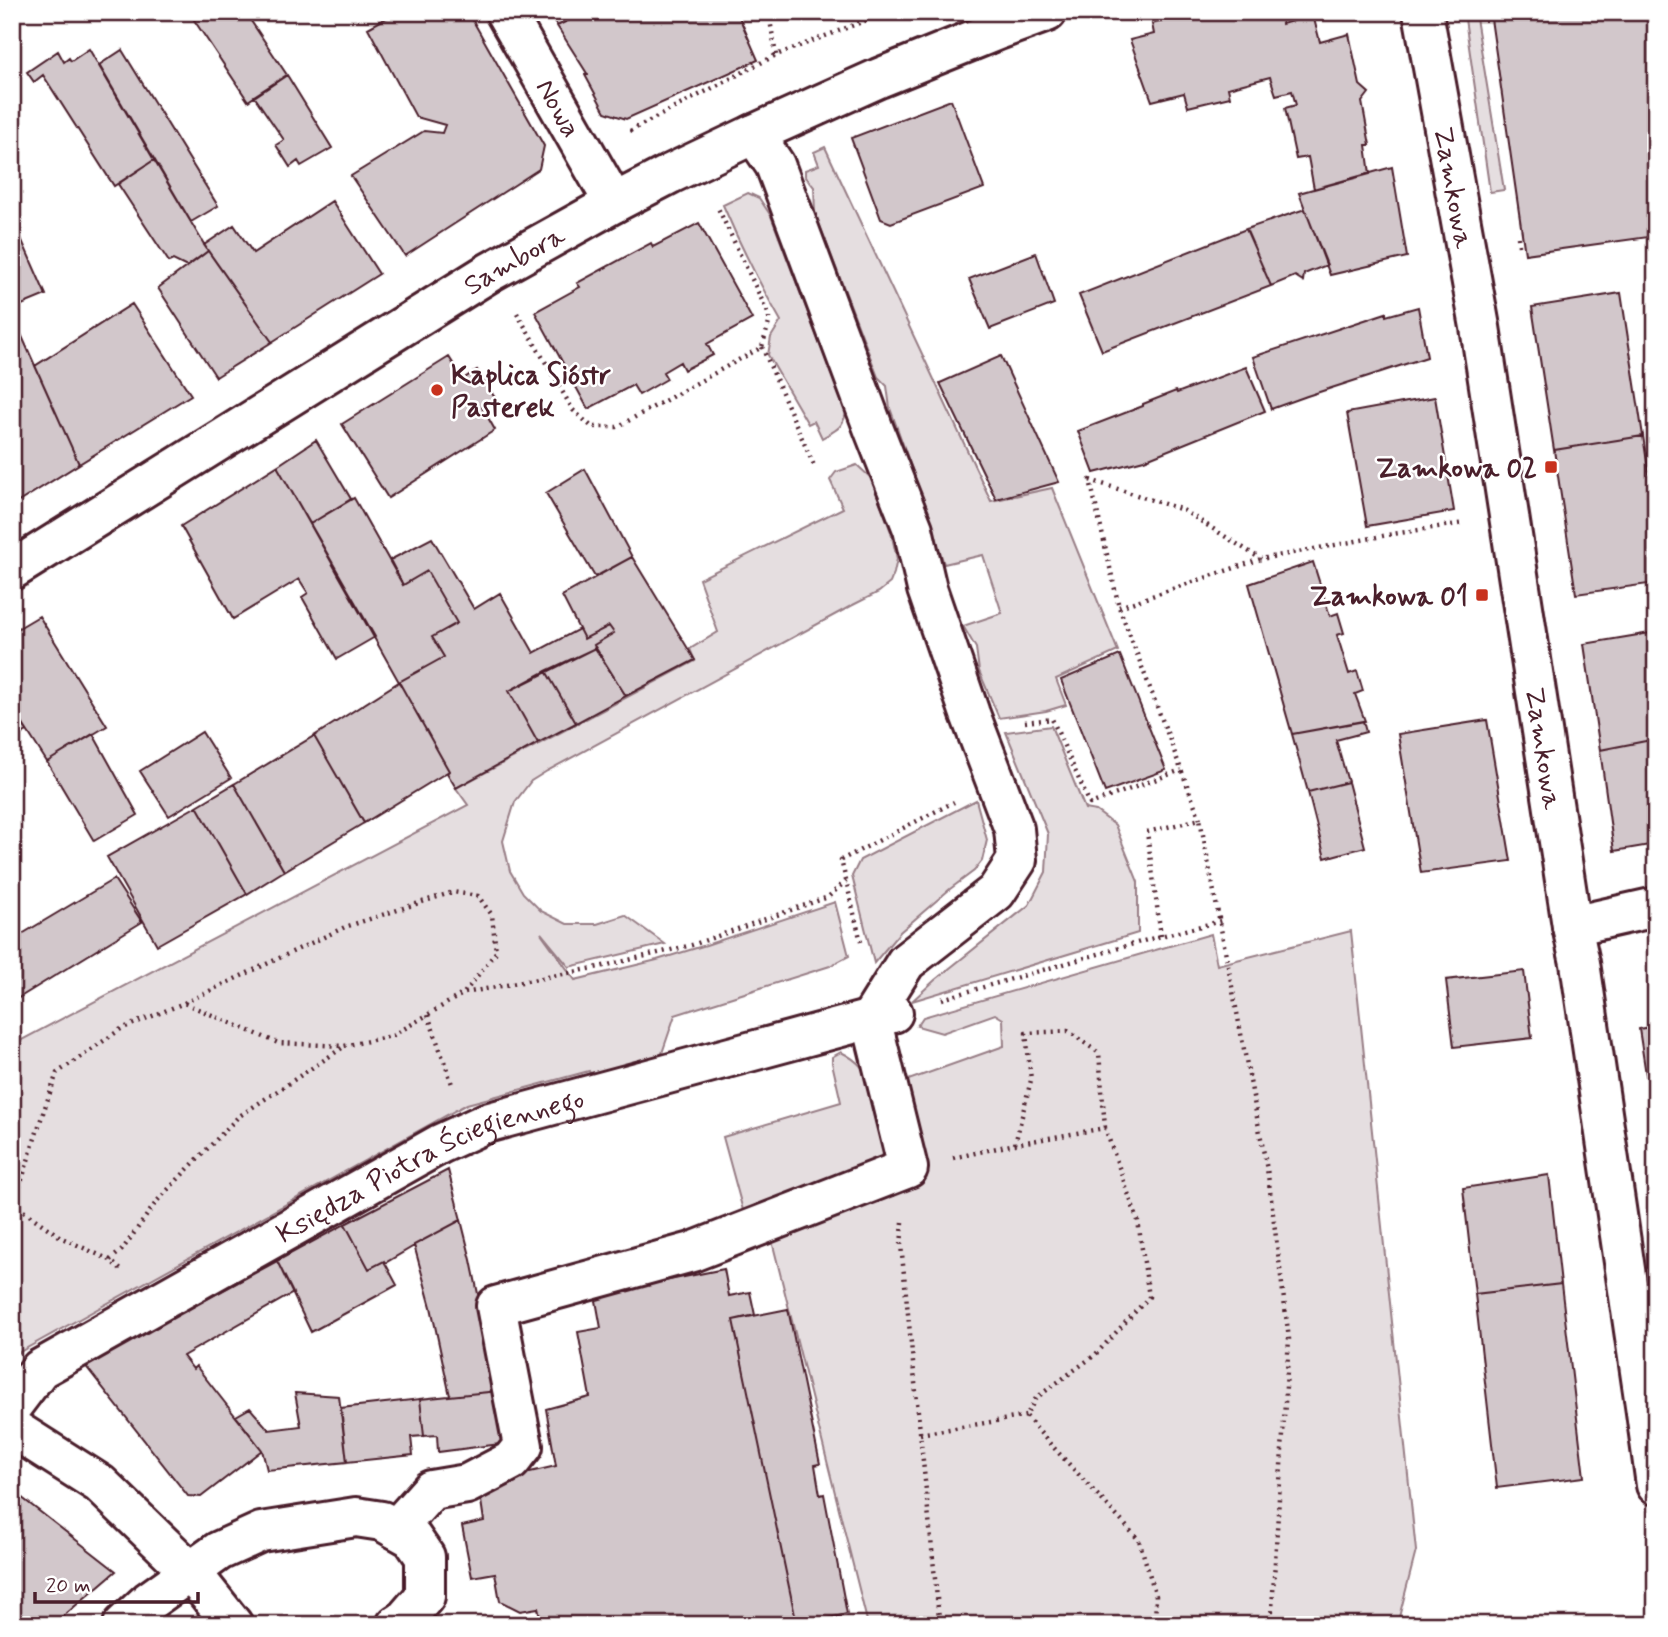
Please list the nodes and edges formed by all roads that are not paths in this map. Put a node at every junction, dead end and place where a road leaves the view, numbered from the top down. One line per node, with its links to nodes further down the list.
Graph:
1 (505, 12): 5 (street, Nowa)
2 (1047, 12): 4 (street, Sambora)
3 (1423, 12): 8 (street, Zamkowa)
4 (754, 134): 5 (street, Sambora); 9 (street)
5 (614, 203): 6 (street, Sambora)
6 (12, 570)
7 (1656, 907): 8 (street)
8 (1572, 926): 11 (street, Zamkowa)
9 (882, 1015): 10 (street, Księdza Piotra Ściegiennego); 14 (street)
10 (12, 1406)
11 (1651, 1411): 13 (street, Zamkowa)
12 (12, 1428): 15 (street)
13 (1656, 1485)
14 (397, 1529): 15 (street); 18 (street)
15 (191, 1572): 16 (street); 17 (street)
16 (123, 1625)
17 (233, 1625)
18 (396, 1625)

